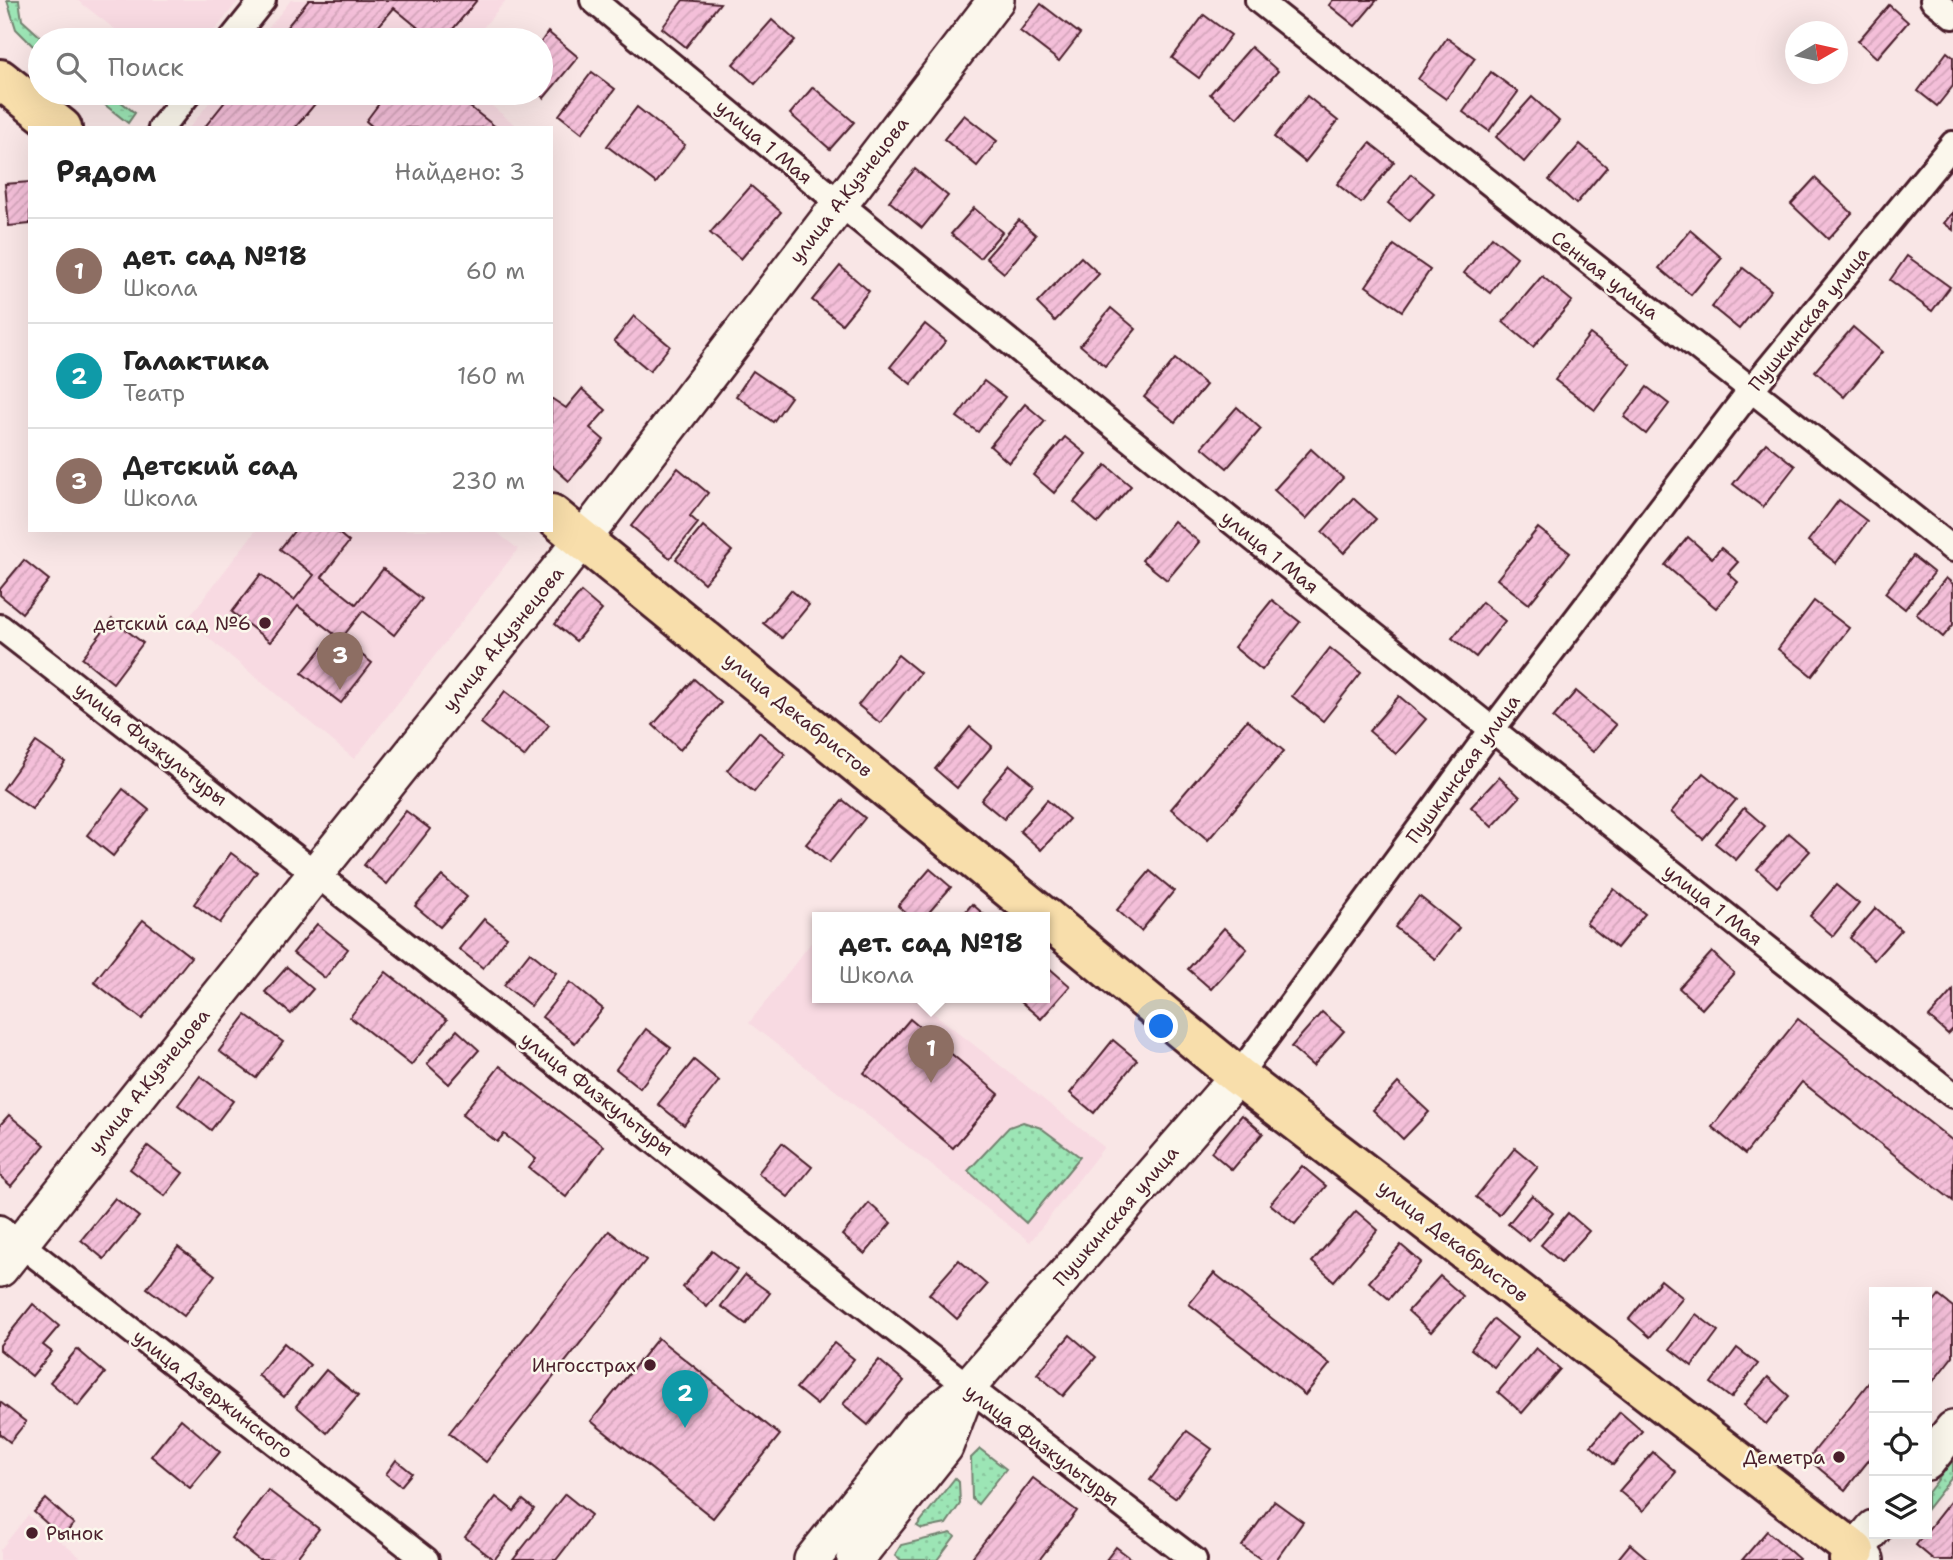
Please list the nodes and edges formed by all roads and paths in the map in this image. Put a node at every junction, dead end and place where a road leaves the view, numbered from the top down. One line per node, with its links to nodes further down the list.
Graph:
1 (263, 0): 7 (street)
2 (593, 0): 15 (street, улица 1 Мая)
3 (996, 0): 15 (main road, улица А.Кузнецова)
4 (1258, 0): 16 (street, Сенная улица)
5 (1933, 0): 6 (street)
6 (1953, 16)
7 (241, 28)
8 (0, 79): 9 (main road)
9 (28, 101)
10 (33, 105): 12 (main road)
11 (179, 105): 13 (street)
12 (59, 126)
13 (163, 126)
14 (1953, 144): 16 (street, Пушкинская улица)
15 (838, 203): 18 (main road, улица А.Кузнецова); 21 (street, улица 1 Мая)
16 (1750, 391): 19 (street, Сенная улица); 21 (street, Пушкинская улица)
17 (553, 516): 18 (main road, улица Декабристов)
18 (583, 539): 22 (main road, улица А.Кузнецова); 23 (main road, улица Декабристов)
19 (1953, 549)
20 (0, 627): 22 (street, улица Физкультуры)
21 (1491, 730): 25 (street, Пушкинская улица); 26 (street, улица 1 Мая)
22 (316, 872): 27 (main road, улица А.Кузнецова); 28 (street, улица Физкультуры)
23 (1039, 912)
24 (1050, 921): 25 (main road, улица Декабристов)
25 (1238, 1076): 28 (main road, Пушкинская улица); 31 (main road, улица Декабристов)
26 (1953, 1095)
27 (7, 1247): 32 (street, улица Дзержинского)
28 (967, 1388): 33 (main road, Пушкинская улица); 34 (main road, Пушкинская улица); 35 (street, улица Физкультуры)
29 (1953, 1429): 30 (main road)
30 (1932, 1456)
31 (1861, 1550)
32 (426, 1560)
33 (812, 1560)
34 (855, 1560)
35 (1194, 1560)

